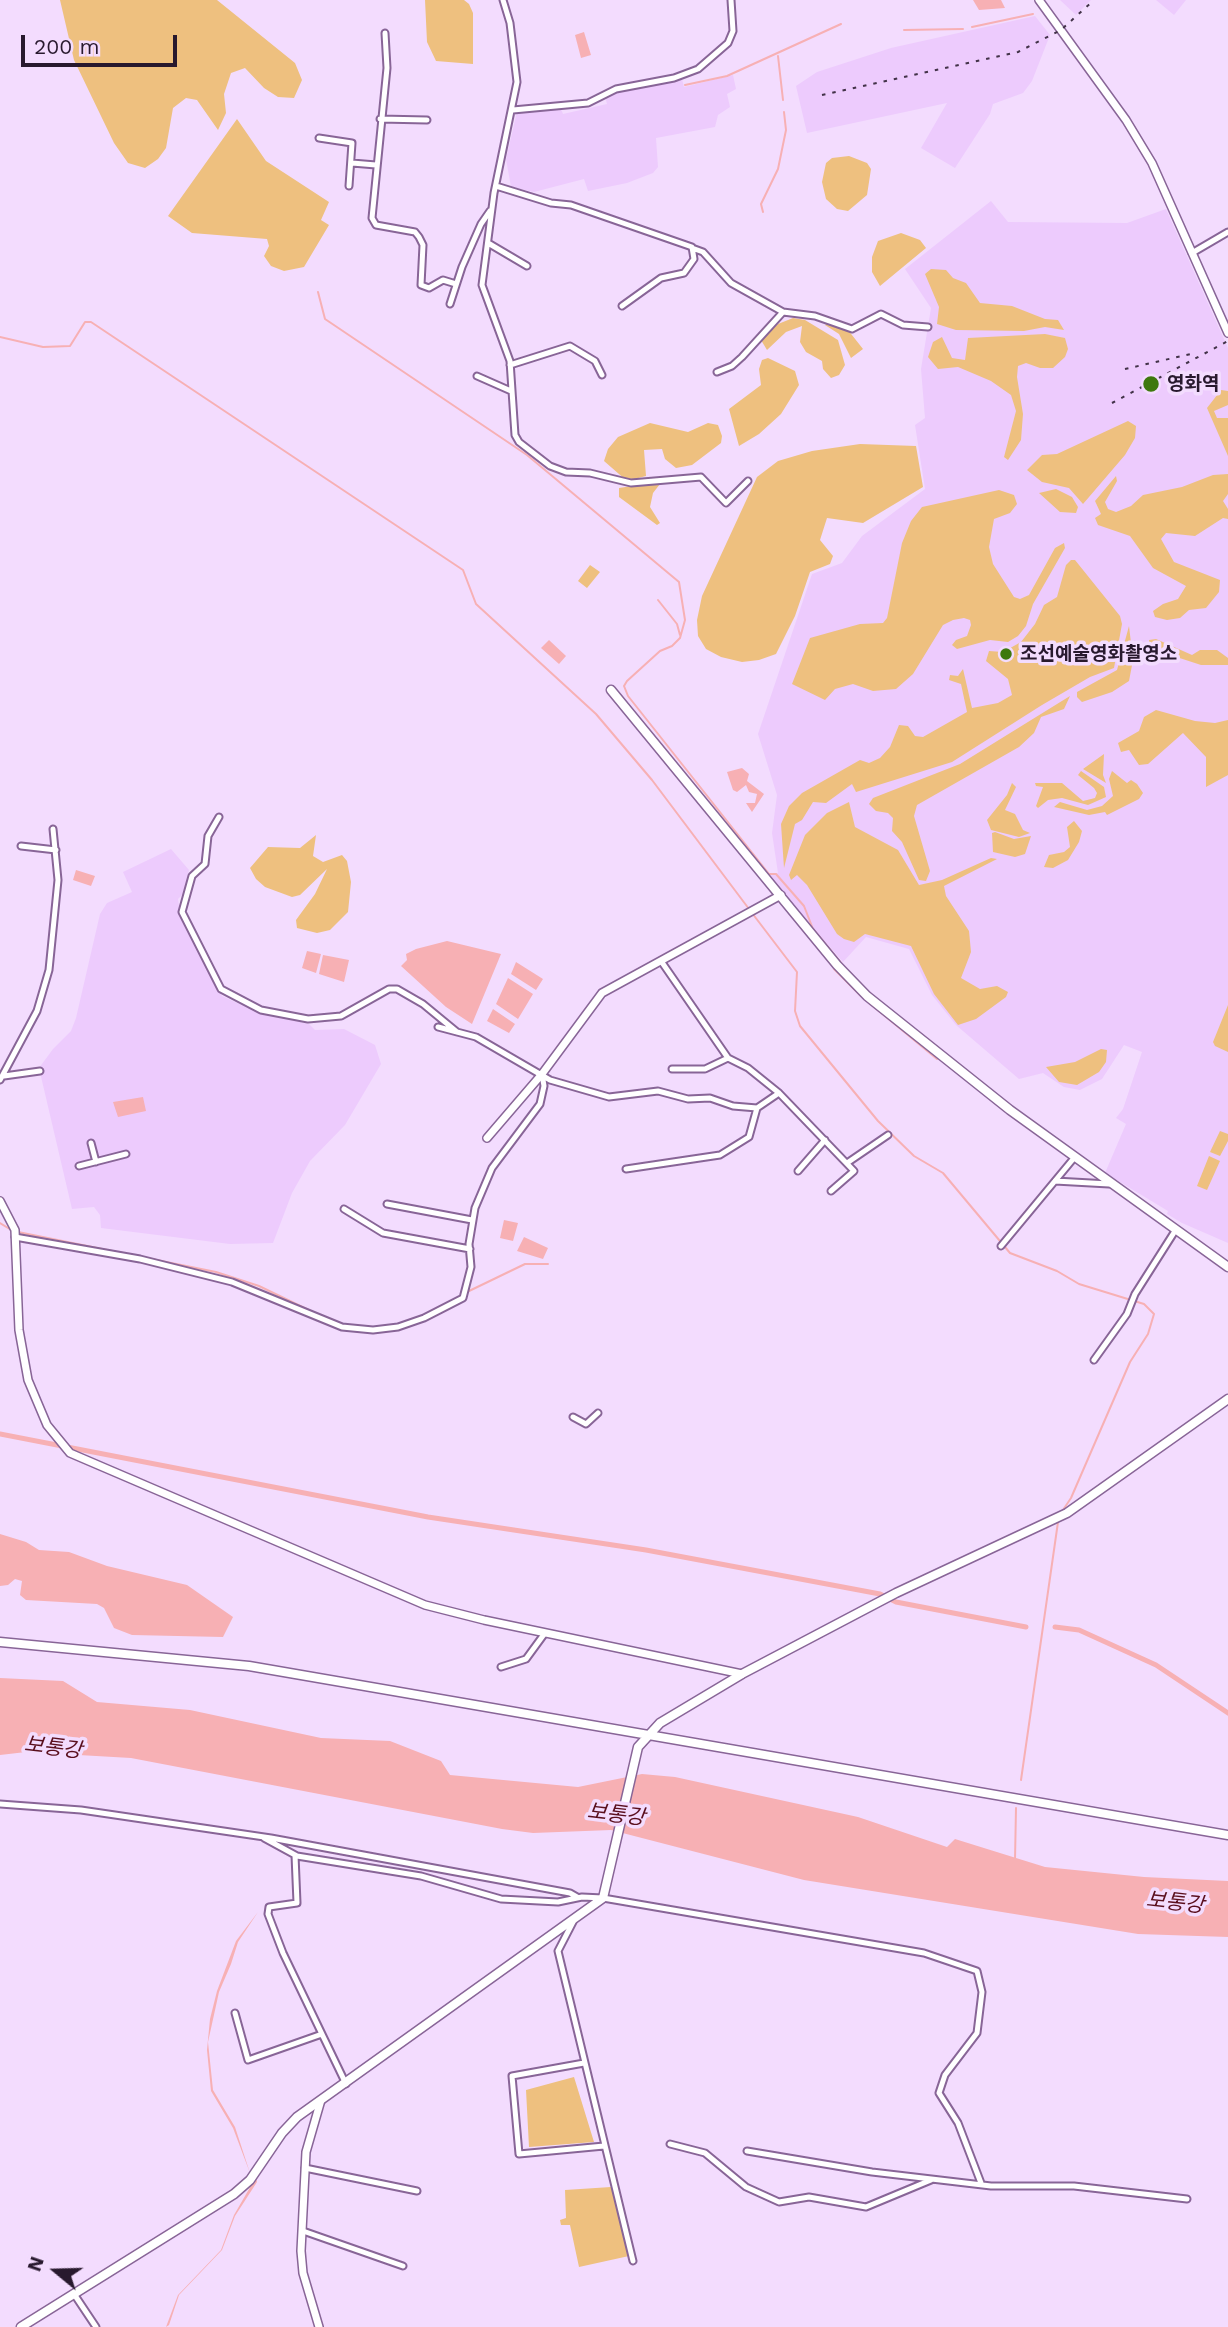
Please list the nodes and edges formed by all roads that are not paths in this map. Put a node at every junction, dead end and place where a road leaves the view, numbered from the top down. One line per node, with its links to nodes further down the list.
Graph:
1 (503, 0): 5 (street)
2 (731, 0): 5 (street)
3 (1039, 0): 17 (street)
4 (385, 33): 6 (street)
5 (513, 110): 12 (street)
6 (380, 119): 7 (street); 10 (street)
7 (427, 120)
8 (319, 138): 9 (street)
9 (352, 163): 10 (street); 11 (street)
10 (376, 165): 19 (street)
11 (349, 186)
12 (496, 186): 13 (street); 16 (street)
13 (492, 208): 15 (street); 19 (street)
14 (1228, 232): 17 (street)
15 (488, 243): 18 (street); 25 (street)
16 (692, 248): 21 (street); 22 (street)
17 (1192, 253): 24 (street)
18 (527, 266)
19 (456, 284): 20 (street)
20 (450, 304)
21 (622, 306)
22 (783, 312): 23 (street); 26 (street)
23 (928, 327)
24 (1228, 333)
25 (510, 365): 27 (street); 29 (street)
26 (717, 372)
27 (602, 375)
28 (477, 376): 29 (street)
29 (511, 391): 30 (street)
30 (748, 481)
31 (611, 690): 36 (main road)
32 (219, 817): 39 (street)
33 (54, 829): 35 (street)
34 (20, 846): 35 (street)
35 (56, 850): 44 (street)
36 (781, 895): 37 (street); 52 (main road)
37 (661, 961): 40 (street); 43 (street)
38 (438, 1027): 39 (street)
39 (457, 1032): 43 (street)
40 (728, 1058): 41 (street); 45 (street)
41 (672, 1069)
42 (40, 1071): 44 (street)
43 (541, 1074): 46 (street); 48 (street); 64 (street)
44 (2, 1078)
45 (779, 1093): 46 (street); 49 (street)
46 (757, 1108): 56 (street)
47 (888, 1135): 54 (street)
48 (487, 1138)
49 (825, 1140): 54 (street); 57 (street)
50 (91, 1143): 53 (street)
51 (126, 1154): 53 (street)
52 (1074, 1158): 58 (street); 59 (main road)
53 (96, 1162): 55 (street)
54 (847, 1163): 60 (street)
55 (79, 1166)
56 (626, 1170)
57 (798, 1171)
58 (1055, 1181): 59 (street); 67 (street)
59 (1108, 1184): 65 (main road)
60 (831, 1191)
61 (0, 1201): 66 (street)
62 (387, 1204): 64 (street)
63 (344, 1209): 68 (street)
64 (472, 1220): 68 (street)
65 (1175, 1231): 69 (main road); 70 (street)
66 (15, 1234): 68 (street); 74 (street)
67 (1001, 1246)
68 (470, 1249)
69 (1228, 1268)
70 (1094, 1360)
71 (1228, 1399): 77 (main road)
72 (598, 1413): 73 (street)
73 (573, 1416)
74 (545, 1633): 76 (street); 77 (street)
75 (0, 1642): 78 (main road)
76 (500, 1667)
77 (742, 1674): 78 (main road)
78 (646, 1735): 80 (main road); 84 (main road)
79 (0, 1804): 81 (street)
80 (1228, 1835)
81 (264, 1838): 82 (street); 83 (street)
82 (295, 1855): 83 (street); 87 (street)
83 (577, 1898): 84 (street)
84 (603, 1898): 85 (main road); 96 (street)
85 (573, 1922): 88 (street); 89 (main road)
86 (234, 2013): 87 (street)
87 (322, 2034): 89 (street)
88 (584, 2063): 92 (street); 92 (street)
89 (346, 2084): 90 (main road)
90 (321, 2100): 94 (street); 102 (main road)
91 (670, 2144): 95 (street)
92 (604, 2146): 100 (street)
93 (747, 2151): 95 (street)
94 (305, 2168): 97 (street); 99 (street)
95 (934, 2179): 96 (street)
96 (981, 2183): 98 (street)
97 (416, 2191)
98 (1187, 2199)
99 (303, 2231): 101 (street); 105 (street)
100 (633, 2261)
101 (403, 2266)
102 (74, 2294): 103 (main road); 104 (street)
103 (21, 2327)
104 (96, 2327)
105 (319, 2327)

